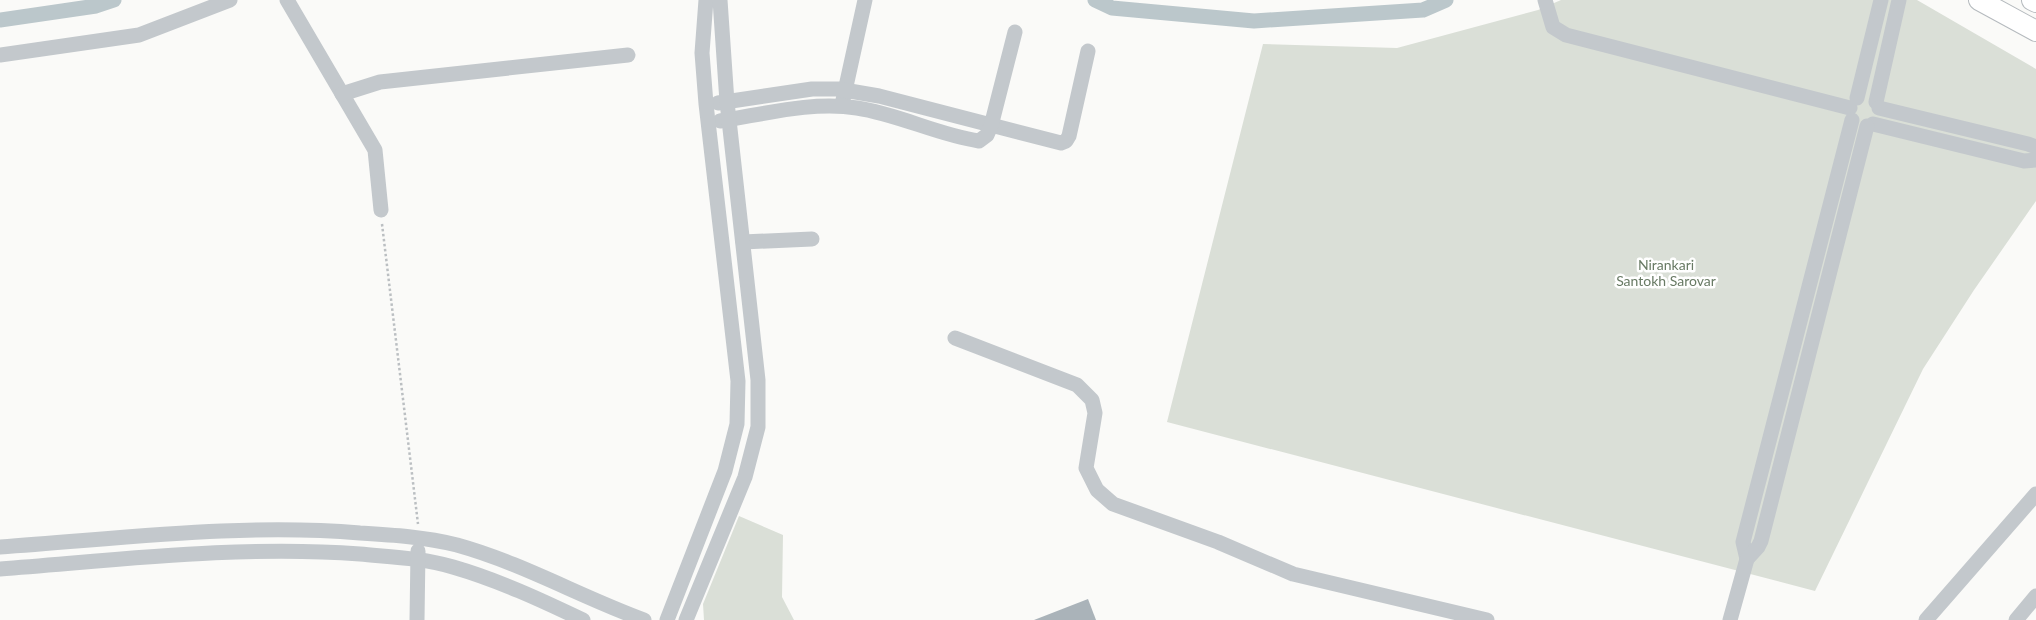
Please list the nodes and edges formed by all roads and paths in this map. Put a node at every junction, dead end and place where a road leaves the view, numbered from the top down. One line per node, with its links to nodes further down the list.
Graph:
1 (230, 0): 15 (street)
2 (287, 0): 18 (street)
3 (706, 0): 20 (street)
4 (720, 0): 19 (street)
5 (865, 0): 17 (street)
6 (1546, 0): 23 (street)
7 (1880, 0): 23 (street)
8 (1899, 0): 21 (street)
9 (1978, 0): 12 (main road)
10 (2032, 0): 11 (main road)
11 (2036, 2)
12 (2036, 31)
13 (1015, 32): 27 (street)
14 (1088, 51): 27 (street)
15 (0, 55)
16 (628, 55): 18 (street)
17 (844, 90): 19 (street); 22 (street); 27 (street)
18 (342, 94): 30 (street)
19 (727, 102): 20 (street); 24 (street)
20 (706, 104): 25 (street)
21 (1877, 105): 23 (street); 26 (street); 28 (street)
22 (842, 106): 24 (street); 27 (street)
23 (1853, 109): 26 (street); 31 (street)
24 (729, 120): 25 (street); 34 (street)
25 (708, 123): 33 (street)
26 (1870, 125): 29 (street); 32 (street)
27 (991, 126)
28 (2036, 148)
29 (2036, 160)
30 (381, 210): 45 (path)
31 (1827, 215): 32 (street); 37 (street)
32 (1844, 218): 38 (street)
33 (721, 234): 34 (street); 39 (street)
34 (742, 237): 35 (street); 40 (street)
35 (812, 239)
36 (955, 338): 57 (street)
37 (1794, 343): 38 (street); 41 (street)
38 (1811, 346): 42 (street)
39 (729, 457): 40 (street); 55 (street)
40 (748, 463): 56 (street)
41 (1763, 465): 42 (street); 49 (street)
42 (1780, 469): 49 (street)
43 (2036, 494): 59 (street)
44 (206, 532): 45 (street); 46 (street); 47 (street)
45 (420, 537): 48 (street); 54 (street)
46 (0, 547)
47 (207, 554): 48 (street); 50 (street)
48 (417, 559): 52 (street); 53 (street)
49 (1747, 559): 58 (street)
50 (0, 569)
51 (2036, 596): 60 (street)
52 (417, 620)
53 (583, 620)
54 (644, 620)
55 (667, 620)
56 (686, 620)
57 (1487, 620)
58 (1730, 620)
59 (1926, 620)
60 (2016, 620)

